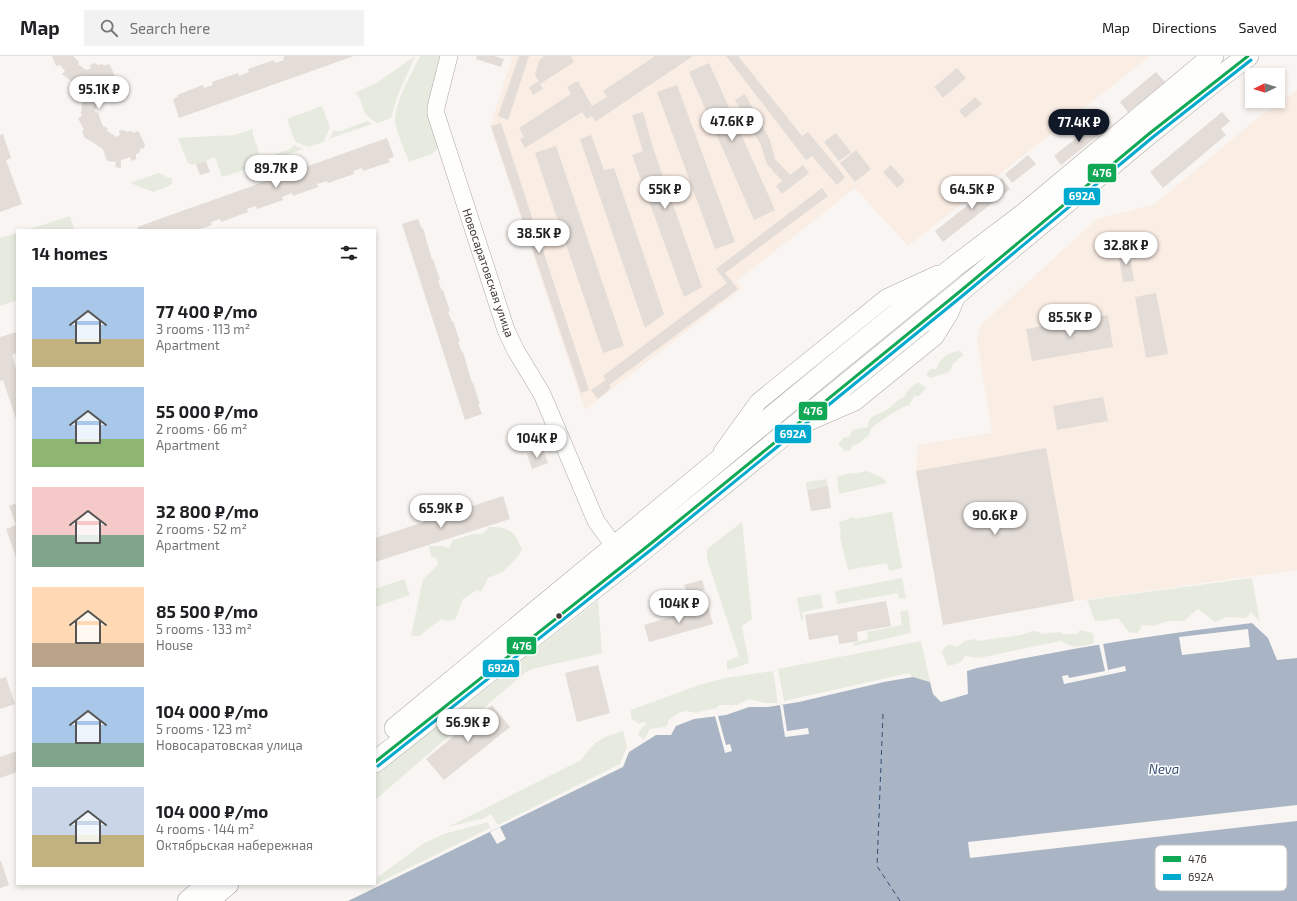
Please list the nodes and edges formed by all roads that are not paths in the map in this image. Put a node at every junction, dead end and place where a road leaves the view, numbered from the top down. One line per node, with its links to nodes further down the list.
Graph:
1 (449, 56): 4 (street, Новосаратовская улица)
2 (1213, 56): 4 (main road)
3 (1248, 56): 5 (main road)
4 (613, 547): 5 (street, Новосаратовская улица); 6 (main road)
5 (627, 563): 7 (main road)
6 (376, 744)
7 (376, 761)
8 (207, 885): 10 (main road)
9 (227, 885): 11 (main road)
10 (188, 901)
11 (208, 901)

